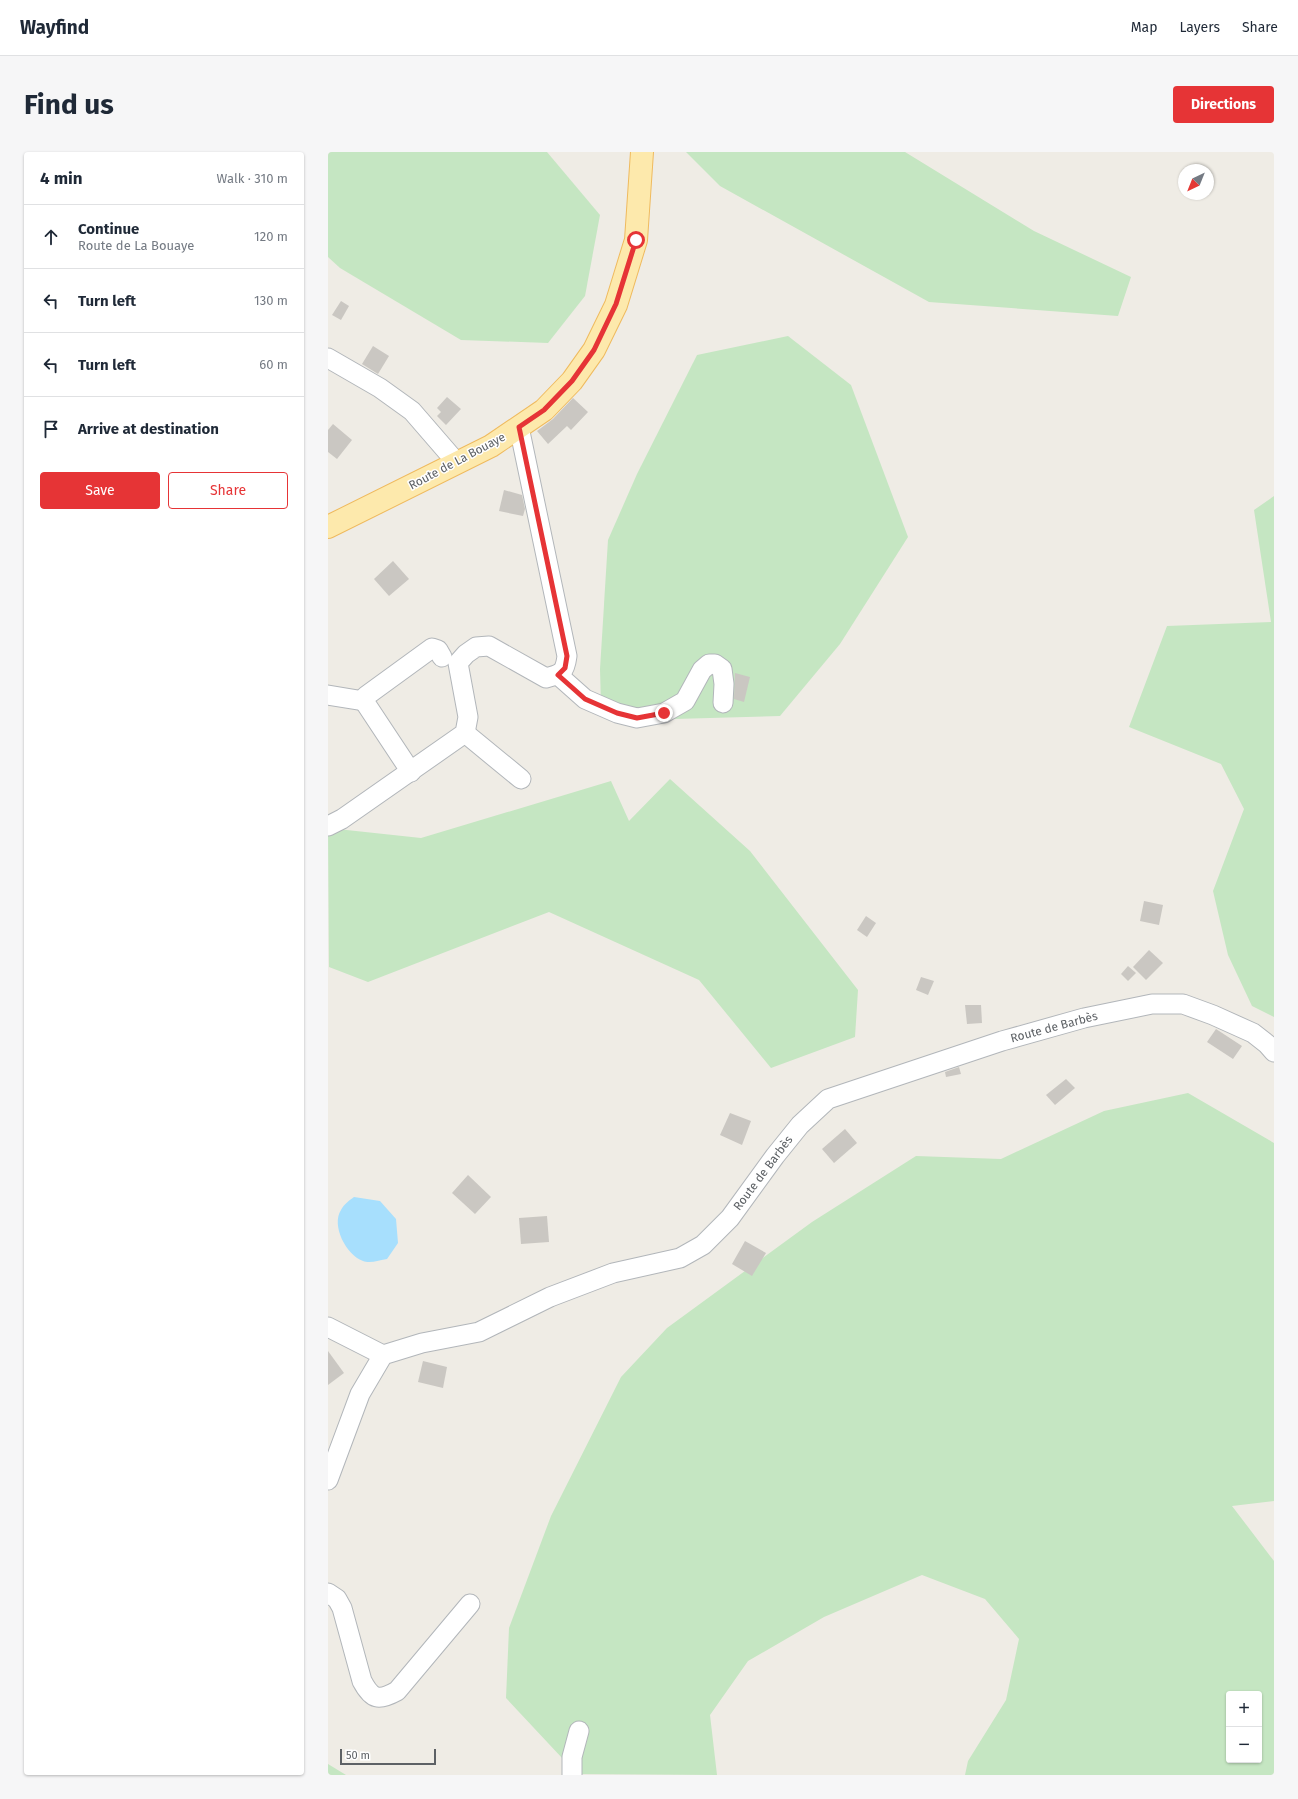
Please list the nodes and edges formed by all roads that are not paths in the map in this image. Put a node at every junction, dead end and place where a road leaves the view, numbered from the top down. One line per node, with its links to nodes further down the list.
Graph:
1 (642, 152): 3 (main road, Route de La Bouaye)
2 (328, 358): 4 (street)
3 (519, 427): 4 (main road, Route de La Bouaye); 7 (street)
4 (457, 463): 5 (main road, Route de La Bouaye)
5 (328, 527)
6 (442, 657): 9 (street)
7 (558, 675): 10 (street); 11 (street)
8 (328, 695): 9 (street)
9 (364, 701): 12 (street)
10 (723, 703)
11 (465, 734): 12 (street); 13 (street)
12 (411, 772): 14 (street)
13 (521, 779)
14 (332, 820)
15 (1274, 1052): 17 (street, Route de Barbès)
16 (328, 1327): 17 (street)
17 (383, 1355): 18 (street)
18 (328, 1480)
19 (328, 1593): 20 (street)
20 (470, 1604)
21 (579, 1731): 22 (street)
22 (572, 1775)

